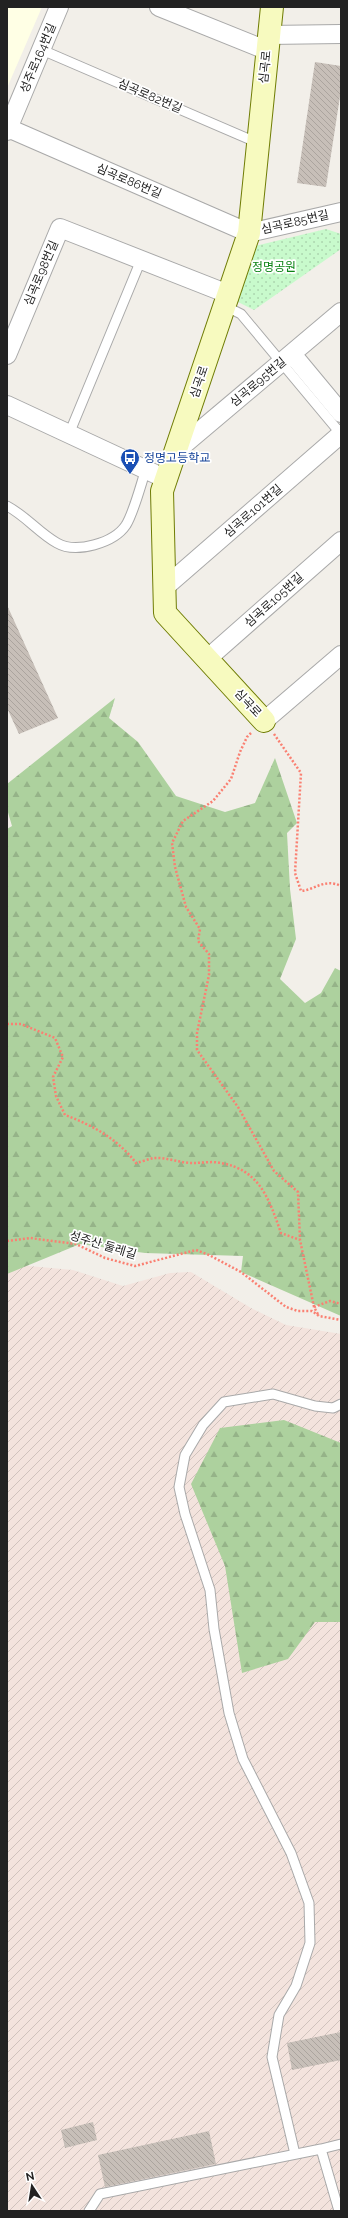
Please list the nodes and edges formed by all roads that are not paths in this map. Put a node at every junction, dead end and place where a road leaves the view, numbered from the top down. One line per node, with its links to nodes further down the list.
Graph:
1 (59, 7): 6 (street, 성주로164번길)
2 (159, 7): 5 (street)
3 (272, 7): 5 (street, 심곡로)
4 (341, 34): 5 (street)
5 (267, 42): 8 (street, 심곡로)
6 (42, 50): 7 (street, 성주로164번길); 8 (lane, 심곡로82번길)
7 (8, 130): 10 (street, 심곡로86번길)
8 (258, 143): 10 (street, 심곡로)
9 (341, 212): 10 (street, 심곡로85번길)
10 (249, 233): 12 (street, 심곡로)
11 (141, 260): 12 (street, 심곡로98번길); 14 (street, 심곡로98번길); 18 (lane)
12 (226, 300): 15 (lane); 20 (street, 심곡로)
13 (341, 312): 15 (street, 심곡로95번길)
14 (7, 355)
15 (287, 358): 17 (street); 19 (lane); 20 (street, 심곡로95번길)
16 (7, 405): 18 (street)
17 (341, 413)
18 (69, 434): 21 (street)
19 (341, 434): 25 (street, 심곡로101번길)
20 (175, 452): 22 (street, 심곡로)
21 (146, 469): 22 (street); 23 (lane)
22 (166, 479): 25 (street, 심곡로)
23 (7, 506)
24 (341, 541): 27 (street, 심곡로105번길)
25 (164, 588): 27 (street, 심곡로)
26 (341, 655): 28 (street)
27 (207, 659): 28 (street, 심곡로)
28 (264, 721)
29 (341, 1404): 32 (lane)
30 (341, 2144): 31 (lane)
31 (321, 2149): 32 (lane); 34 (lane)
32 (295, 2154): 33 (lane)
33 (89, 2211)
34 (338, 2211)

